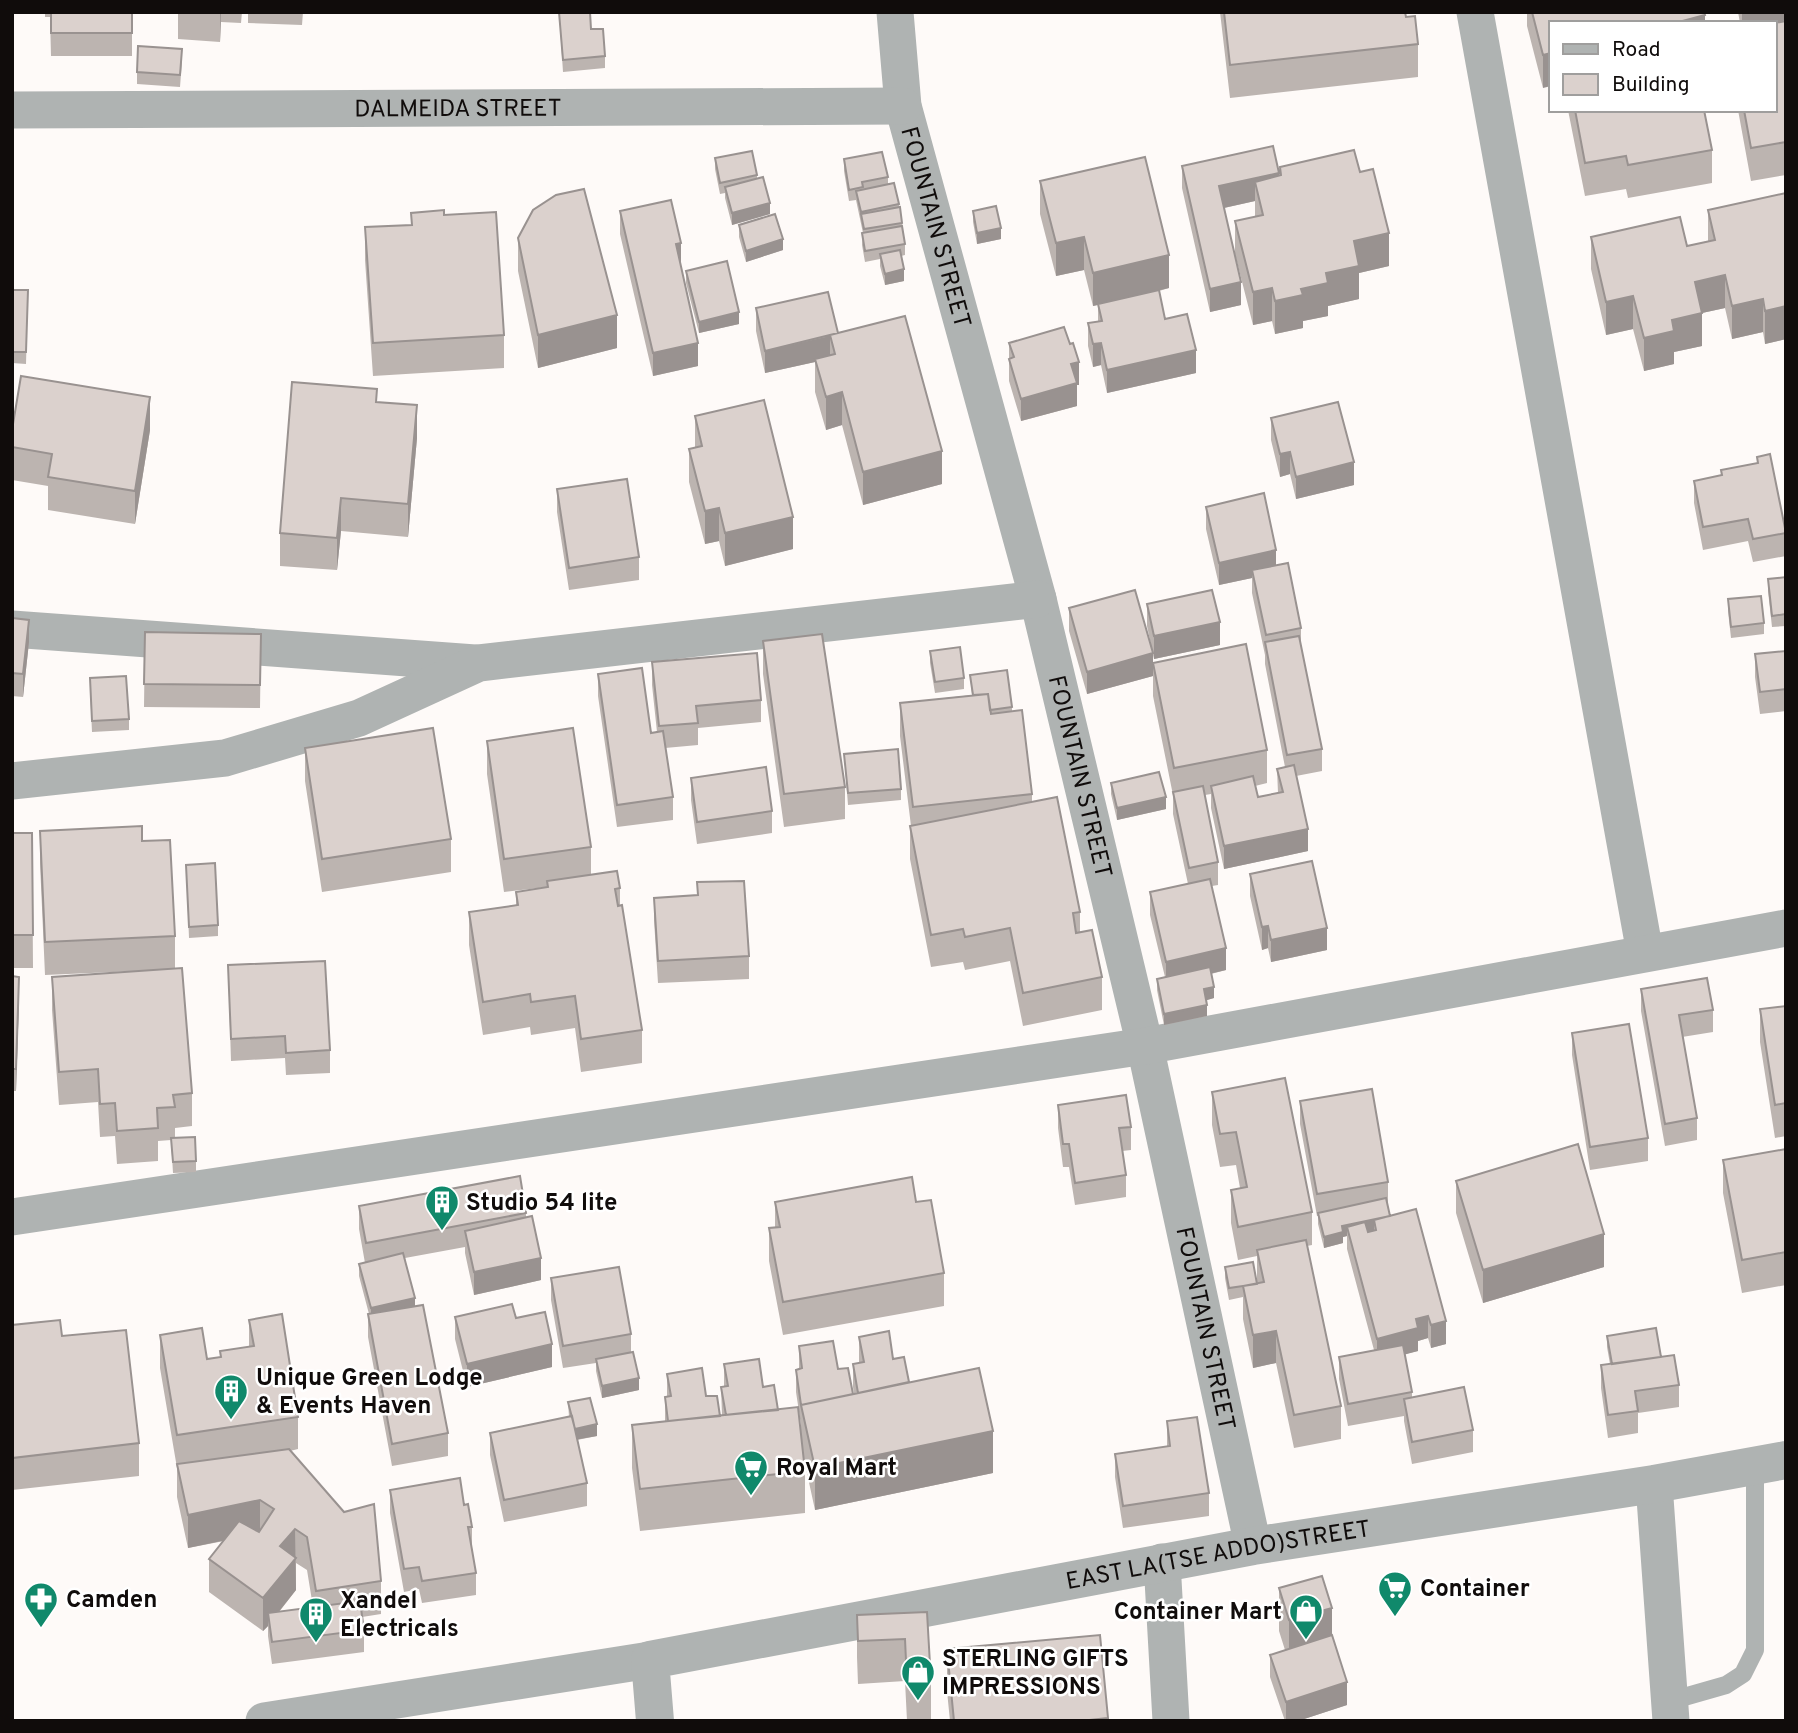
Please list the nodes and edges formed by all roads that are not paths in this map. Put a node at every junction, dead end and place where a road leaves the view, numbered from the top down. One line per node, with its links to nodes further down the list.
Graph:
1 (895, 12): 3 (street, FOUNTAIN STREET)
2 (1475, 12): 10 (street)
3 (903, 106): 4 (street, DALMEIDA STREET); 5 (street, FOUNTAIN STREET)
4 (12, 110)
5 (1038, 599): 7 (street); 11 (street, FOUNTAIN STREET)
6 (12, 629): 7 (street)
7 (479, 663): 8 (street)
8 (12, 781)
9 (1786, 928): 10 (street)
10 (1645, 953): 11 (street)
11 (1145, 1046): 12 (street); 15 (street, FOUNTAIN STREET)
12 (12, 1217)
13 (1770, 1463): 14 (street, EAST LA(TSE ADDO)STREET); 18 (lane)
14 (1654, 1484): 15 (street, EAST LA(TSE ADDO)STREET); 18 (street)
15 (1253, 1546): 16 (street, EAST LA(TSE ADDO)STREET)
16 (1162, 1562): 17 (street, EAST LA(TSE ADDO)STREET); 21 (street)
17 (650, 1660): 19 (street); 20 (street)
18 (1671, 1711)
19 (264, 1721)
20 (655, 1721)
21 (1171, 1721)

